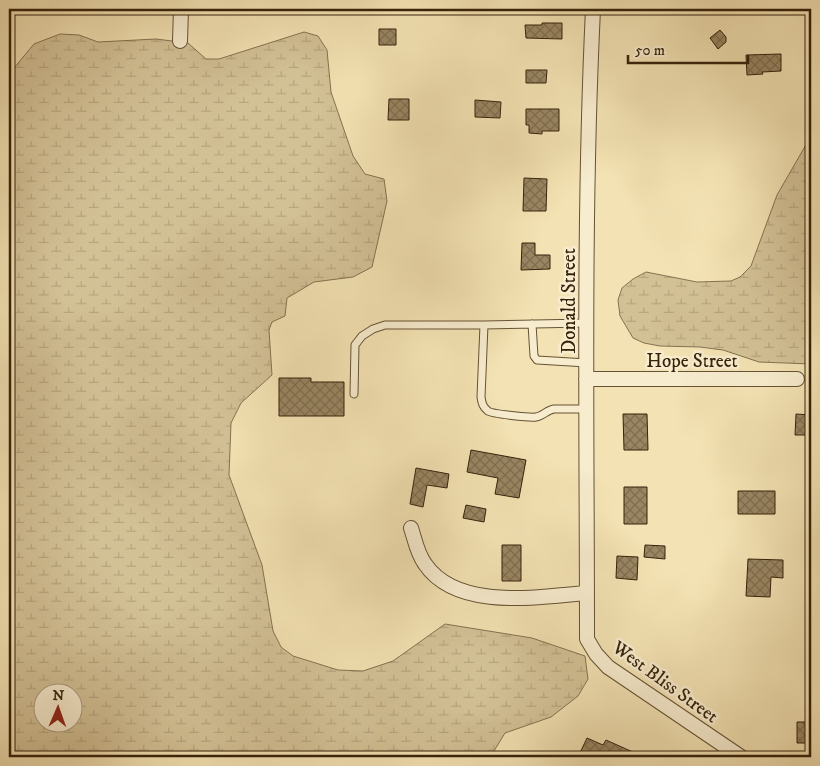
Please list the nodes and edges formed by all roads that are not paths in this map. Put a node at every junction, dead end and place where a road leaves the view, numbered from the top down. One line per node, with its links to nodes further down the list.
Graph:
1 (181, 9): 3 (street)
2 (593, 9): 4 (street, Donald Street)
3 (180, 41)
4 (587, 322): 5 (lane); 7 (street, Donald Street)
5 (532, 324): 6 (lane); 7 (lane)
6 (484, 325): 10 (lane); 11 (lane)
7 (587, 363): 8 (street, Donald Street)
8 (586, 379): 9 (street, Hope Street); 11 (street, Donald Street)
9 (797, 379)
10 (354, 394)
11 (586, 409): 13 (street, Donald Street)
12 (411, 528): 13 (street)
13 (587, 593): 14 (street, West Bliss Street)
14 (741, 757)

